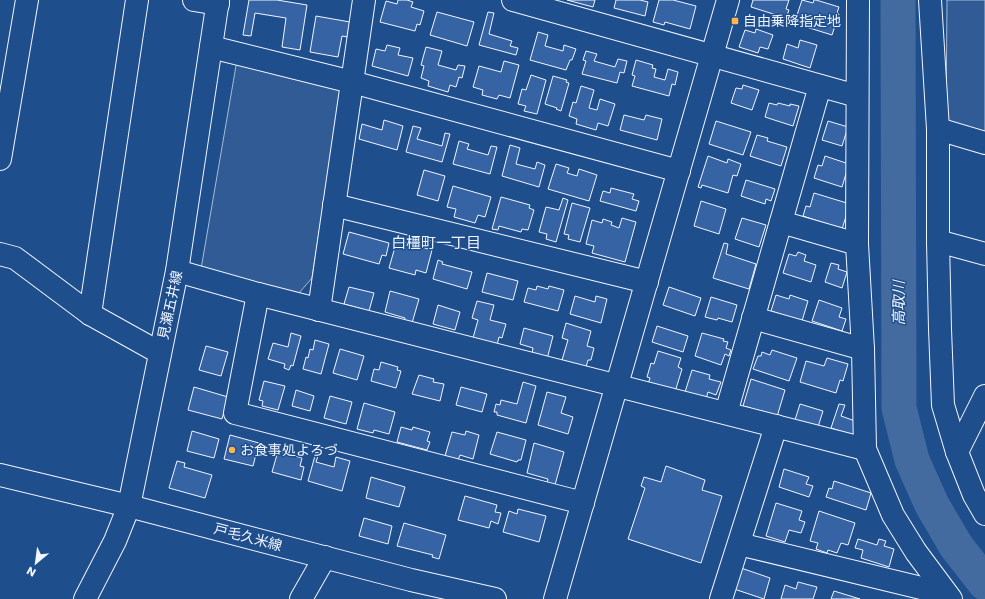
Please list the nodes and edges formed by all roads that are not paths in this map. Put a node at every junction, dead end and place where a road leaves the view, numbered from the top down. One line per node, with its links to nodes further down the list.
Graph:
1 (26, 0): 17 (street)
2 (137, 0): 29 (street)
3 (194, 0): 9 (street)
4 (364, 0): 12 (street)
5 (513, 0): 11 (street)
6 (728, 0): 11 (street)
7 (858, 0): 14 (street)
8 (930, 0): 15 (street)
9 (218, 2): 10 (street, 見瀬五井線)
10 (211, 47): 12 (street); 25 (street, 見瀬五井線)
11 (712, 56): 13 (street); 18 (street)
12 (352, 82): 18 (street); 19 (street)
13 (820, 86): 14 (street); 20 (street)
14 (857, 96): 22 (street)
15 (938, 129): 16 (street); 21 (street)
16 (985, 143)
17 (0, 159)
18 (679, 171): 26 (street)
19 (334, 205): 26 (street); 28 (street)
20 (781, 222): 22 (street); 30 (street)
21 (938, 241): 24 (street); 38 (street)
22 (857, 244): 31 (street)
23 (0, 254): 29 (street)
24 (985, 254)
25 (177, 271): 27 (street); 32 (street, 見瀬五井線)
26 (647, 282): 33 (street)
27 (258, 294): 28 (street); 40 (street)
28 (319, 310): 33 (street)
29 (90, 314): 32 (street)
30 (753, 318): 31 (street); 35 (street)
31 (863, 349): 37 (street)
32 (160, 353): 41 (street, 見瀬五井線)
33 (617, 386): 35 (street); 40 (street)
34 (985, 396): 38 (street)
35 (726, 414): 36 (street)
36 (776, 426): 37 (street); 43 (street)
37 (864, 449): 45 (street)
38 (957, 452): 42 (street)
39 (0, 475): 41 (street, 戸毛久米線)
40 (583, 503): 49 (street)
41 (129, 506): 44 (street, 戸毛久米線); 46 (street, 見瀬五井線)
42 (985, 514)
43 (739, 544): 45 (street); 50 (street)
44 (325, 557): 47 (street); 48 (street, 戸毛久米線)
45 (949, 596)
46 (85, 599)
47 (301, 599)
48 (495, 599)
49 (555, 599)
50 (721, 599)

